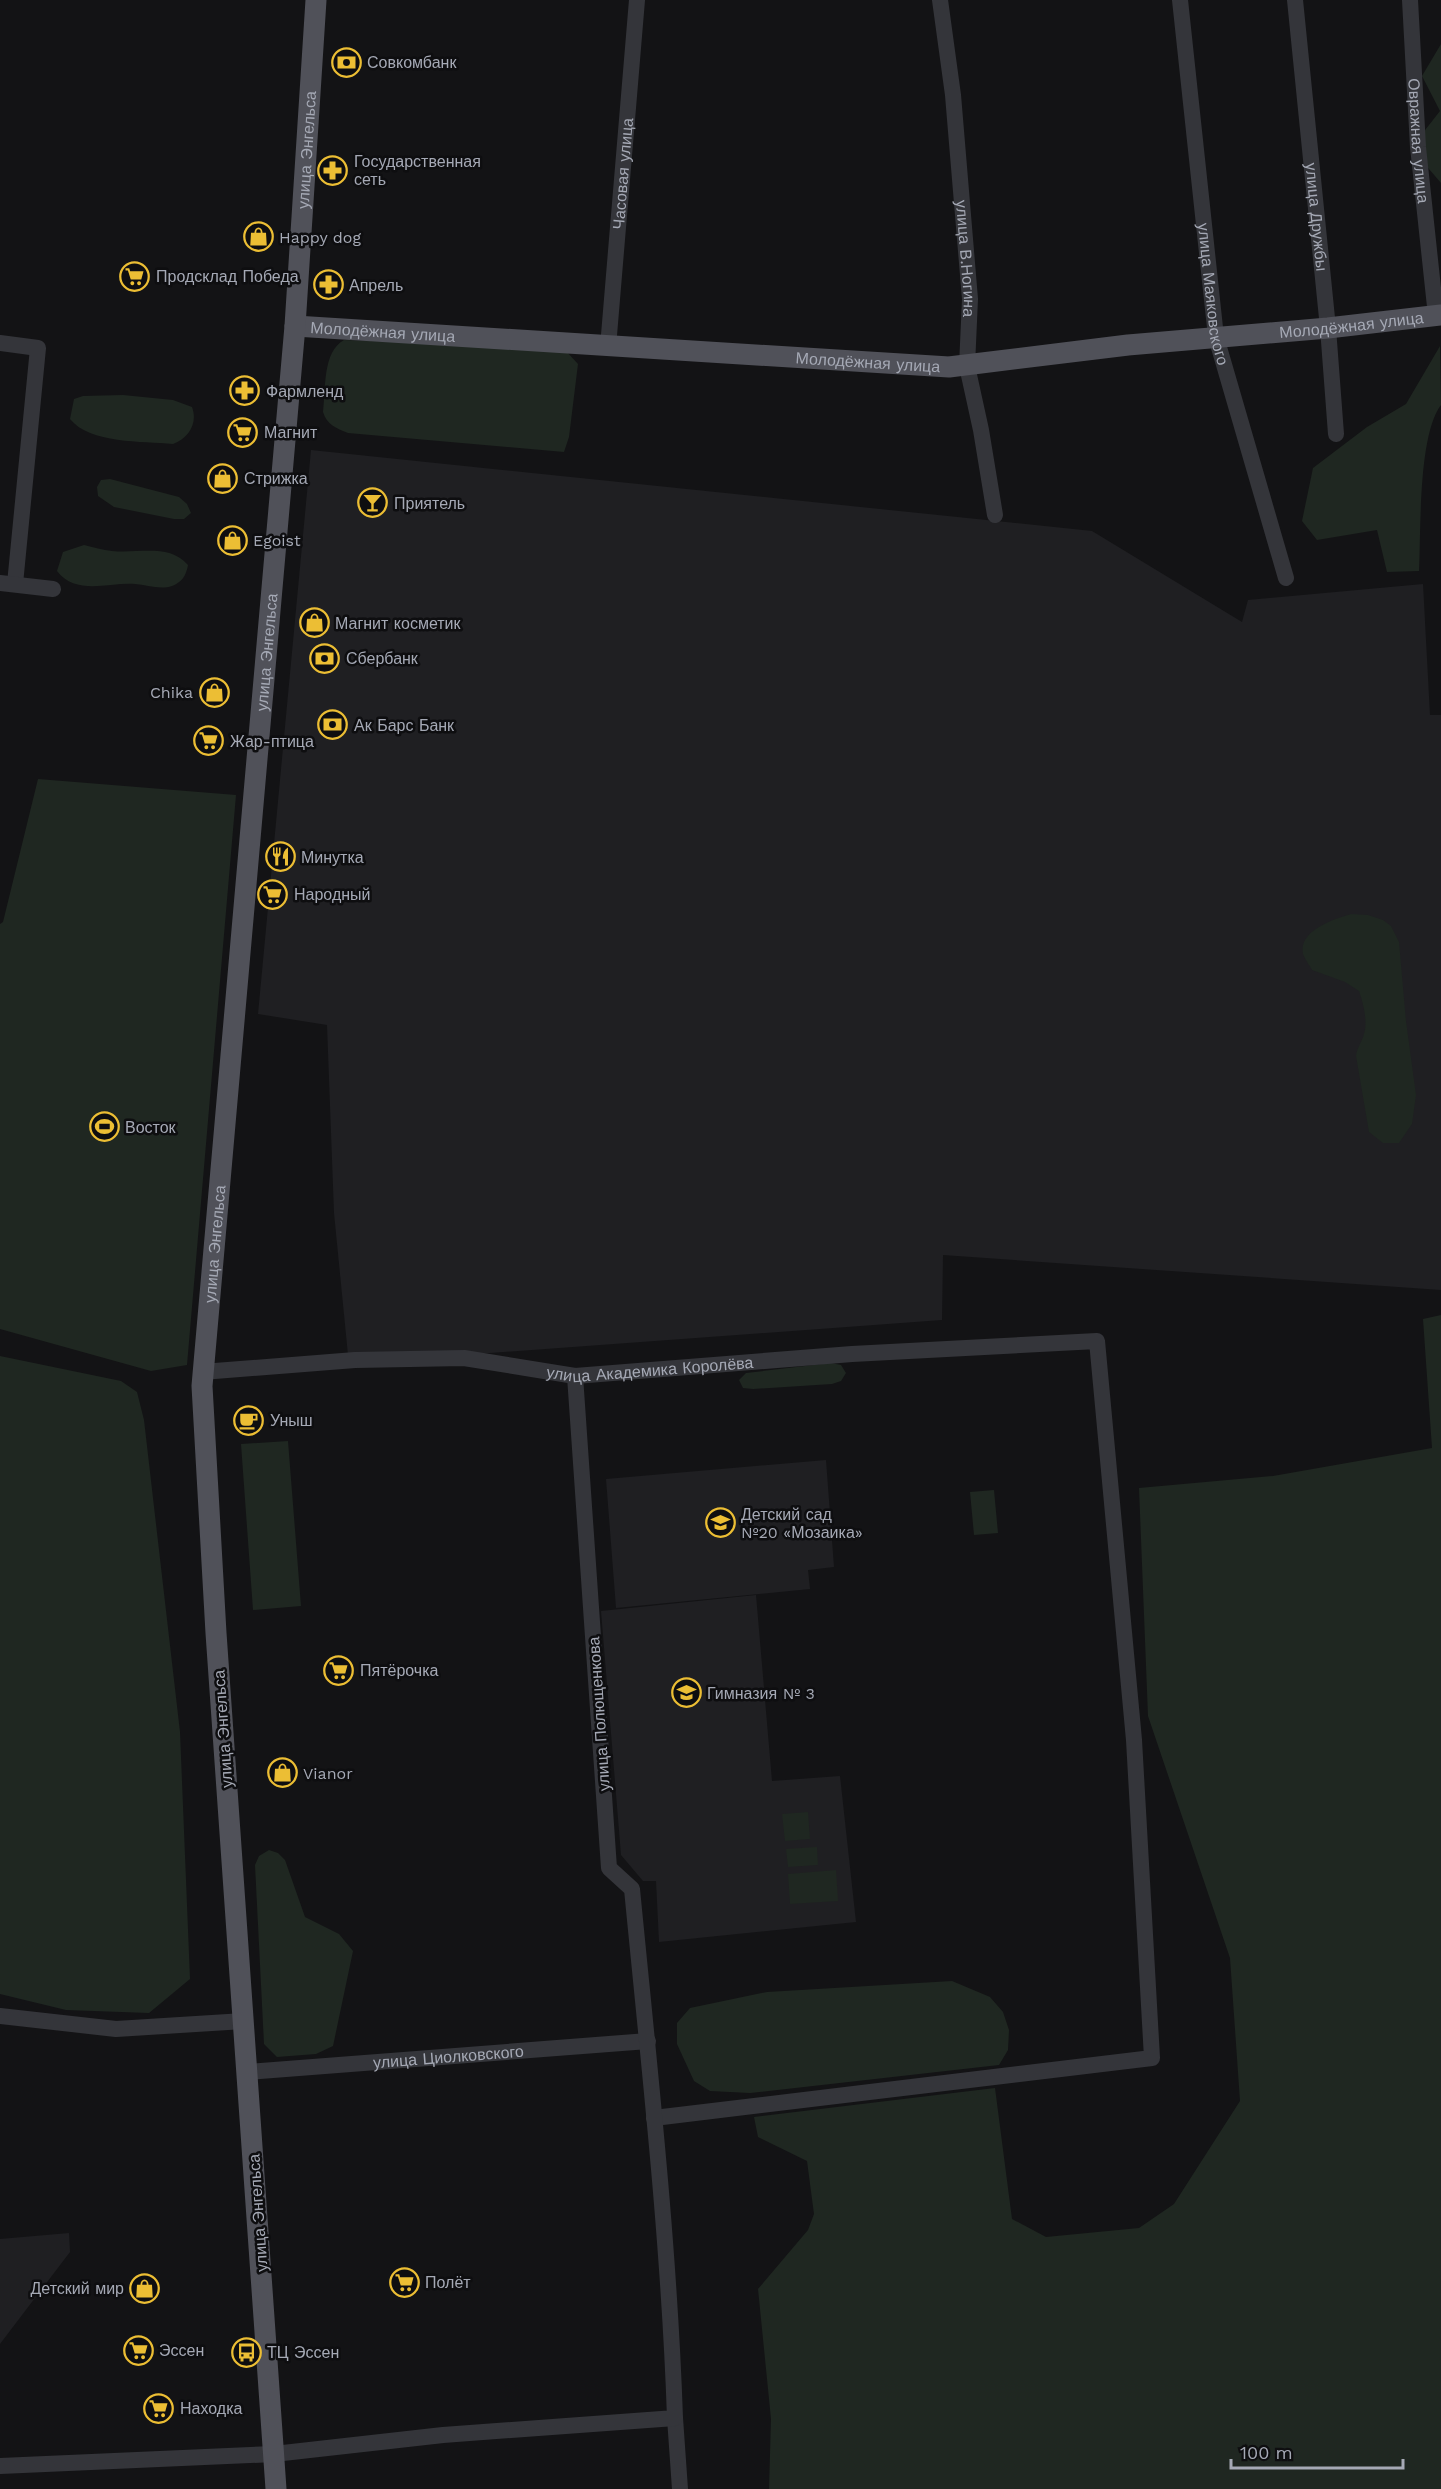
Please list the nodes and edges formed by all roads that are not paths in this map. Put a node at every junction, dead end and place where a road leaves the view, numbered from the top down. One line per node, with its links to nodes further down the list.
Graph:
1 (316, 0): 8 (main road, улица Энгельса)
2 (636, 0): 12 (street, Часовая улица)
3 (940, 0): 13 (street, улица В.Ногина)
4 (1180, 0): 10 (street, улица Маяковского)
5 (1295, 0): 9 (street, улица Дружбы)
6 (1410, 0): 7 (street, Овражная улица)
7 (1438, 315): 9 (main road, Молодёжная улица)
8 (295, 326): 12 (main road, Молодёжная улица); 19 (main road, улица Энгельса)
9 (1328, 328): 10 (main road, Молодёжная улица); 14 (street, улица Дружбы)
10 (1216, 337): 13 (main road, Молодёжная улица); 16 (street, улица Маяковского)
11 (0, 343): 17 (street)
12 (608, 346): 13 (main road, Молодёжная улица)
13 (967, 366): 15 (street, улица В.Ногина)
14 (1336, 434)
15 (995, 515)
16 (1286, 578)
17 (7, 584): 18 (street)
18 (53, 589)
19 (202, 1372): 20 (street, улица Академика Королёва); 22 (main road, улица Энгельса)
20 (575, 1376): 23 (street, улица Полющенкова); 25 (street, улица Академика Королёва)
21 (0, 2016): 22 (street)
22 (244, 2021): 24 (main road, улица Энгельса)
23 (648, 2041): 24 (street, улица Циолковского); 25 (street, улица Полющенкова)
24 (248, 2072): 27 (main road, улица Энгельса)
25 (654, 2118): 26 (street, улица Полющенкова)
26 (675, 2418): 27 (street); 30 (street, улица Полющенкова)
27 (274, 2454): 28 (street); 29 (main road, улица Энгельса)
28 (0, 2466)
29 (276, 2489)
30 (680, 2489)

